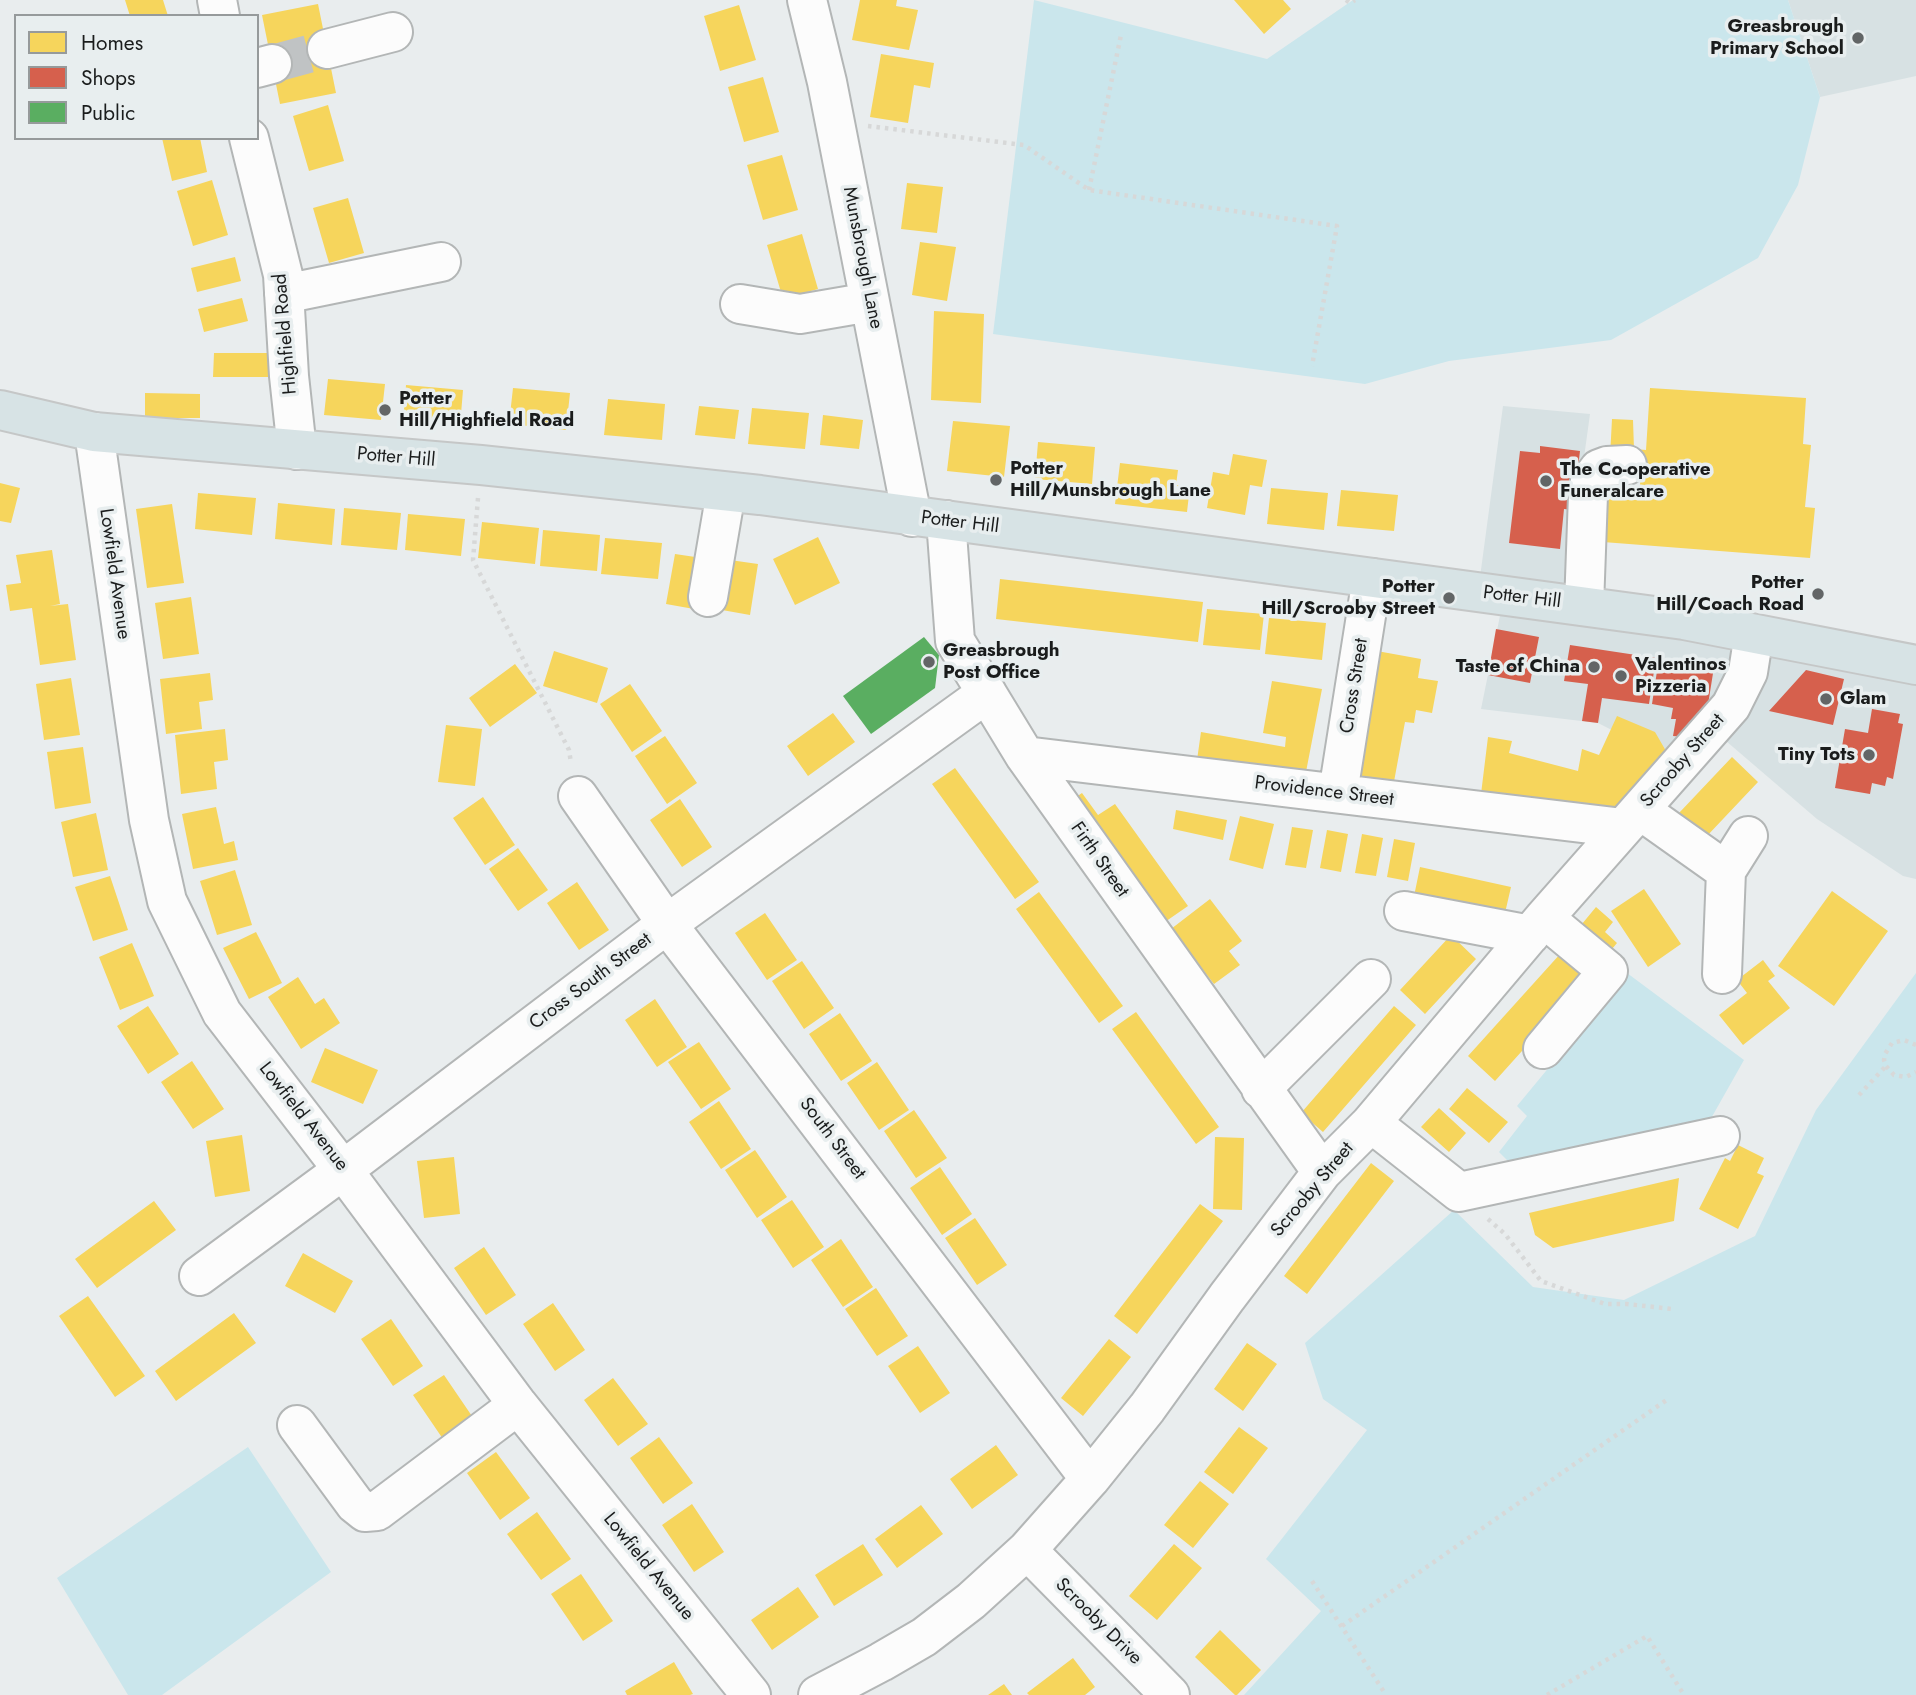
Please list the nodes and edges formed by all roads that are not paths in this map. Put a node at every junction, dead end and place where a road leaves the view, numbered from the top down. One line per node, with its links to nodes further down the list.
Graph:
1 (807, 0): 7 (street, Munsbrough Lane)
2 (393, 32): 3 (street)
3 (327, 49)
4 (249, 140): 6 (street, Highfield Road)
5 (441, 262): 6 (street)
6 (284, 294): 11 (street, Highfield Road)
7 (870, 303): 8 (street); 14 (street, Munsbrough Lane)
8 (740, 304)
9 (0, 410): 10 (main road, Potter Hill)
10 (94, 432): 11 (main road, Potter Hill); 36 (street, Lowfield Avenue)
11 (297, 450): 13 (main road, Potter Hill)
12 (1627, 465): 17 (street)
13 (726, 492): 14 (main road, Potter Hill); 16 (street)
14 (929, 519): 15 (main road, Potter Hill); 20 (street, Firth Street)
15 (1372, 578): 17 (main road, Potter Hill); 22 (street, Cross Street)
16 (709, 597)
17 (1584, 606): 18 (main road, Potter Hill)
18 (1754, 634): 19 (main road, Potter Hill); 24 (street, Scrooby Street)
19 (1916, 665)
20 (987, 693): 21 (street, Firth Street); 28 (street, Cross South Street)
21 (1025, 756): 22 (street, Providence Street); 33 (street, Firth Street)
22 (1338, 793): 24 (street, Providence Street)
23 (578, 796): 28 (street, South Street)
24 (1632, 819): 26 (street); 29 (street, Scrooby Street)
25 (1748, 836): 26 (street)
26 (1726, 871): 30 (street)
27 (1404, 911): 29 (street)
28 (667, 924): 36 (street, Cross South Street); 41 (street, South Street)
29 (1537, 926): 32 (street); 34 (street, Scrooby Street)
30 (1722, 974)
31 (1371, 979): 33 (street)
32 (1543, 1049)
33 (1261, 1089): 37 (street, Firth Street)
34 (1370, 1124): 35 (street); 37 (street, Scrooby Street)
35 (1720, 1136)
36 (343, 1170): 38 (street, Cross South Street); 39 (street, Lowfield Avenue)
37 (1322, 1172): 41 (street, Scrooby Street)
38 (199, 1276)
39 (518, 1405): 40 (street); 43 (street, Lowfield Avenue)
40 (297, 1425)
41 (1090, 1479): 42 (street, Scrooby Street)
42 (1027, 1550): 44 (street, Scrooby Street); 45 (street, Scrooby Drive)
43 (751, 1695)
44 (818, 1695)
45 (1170, 1695)

